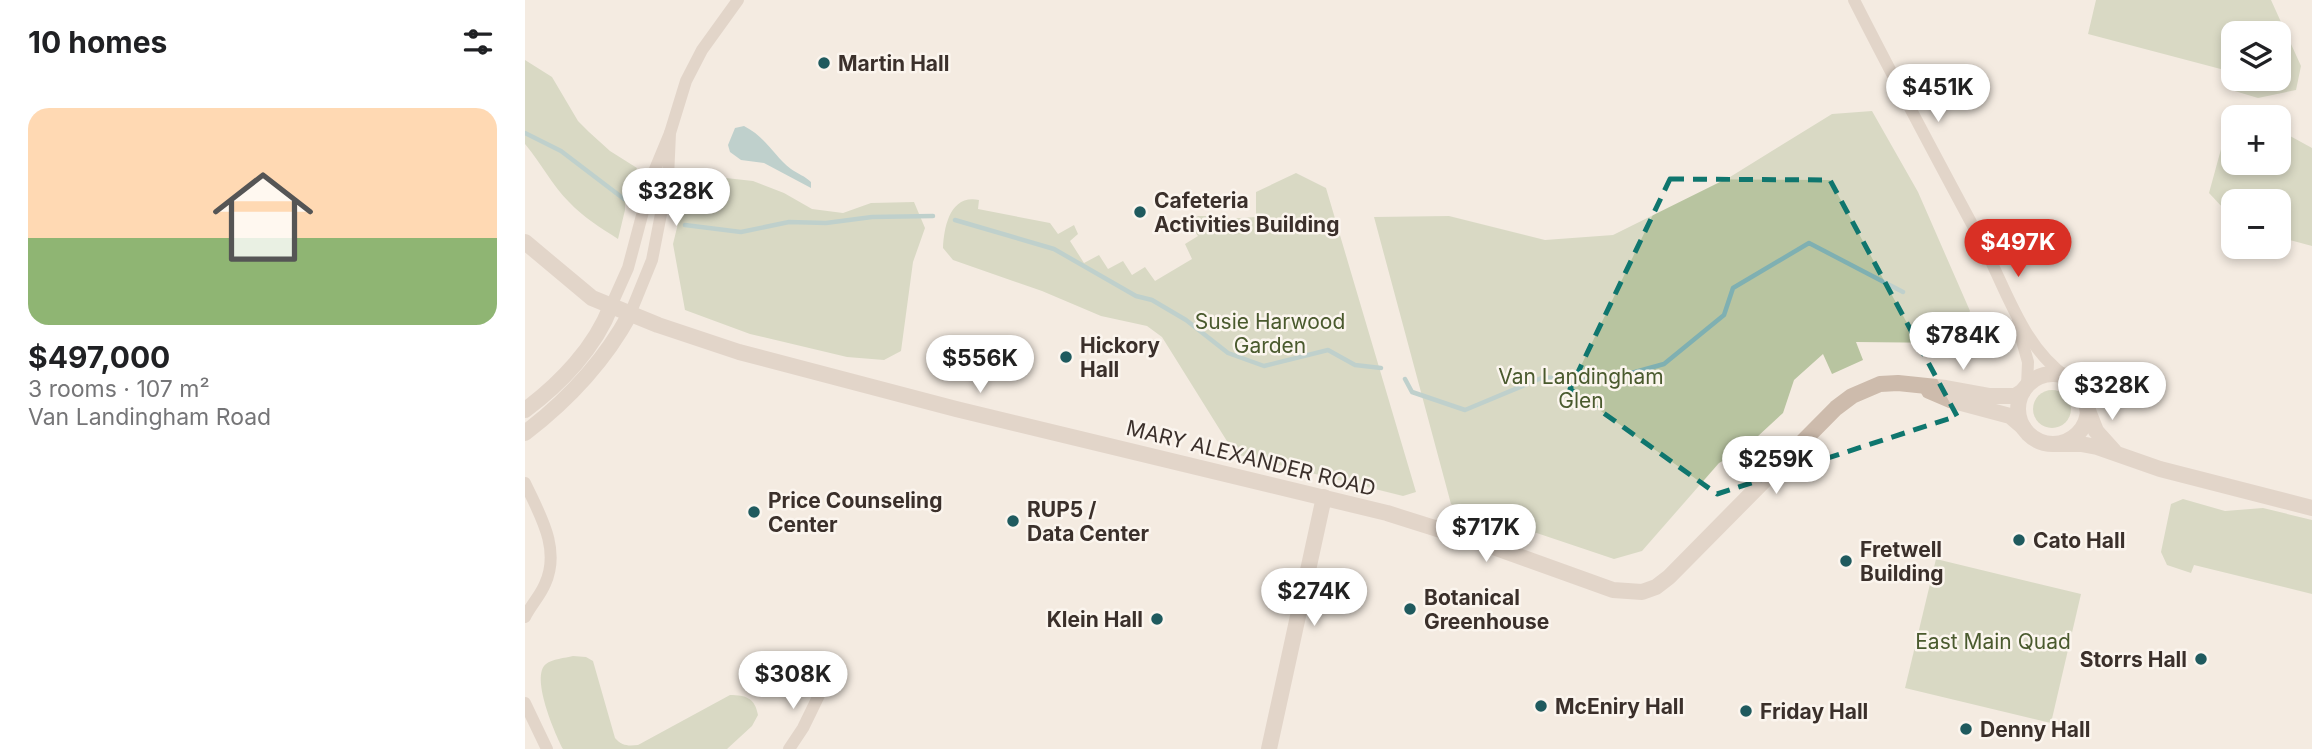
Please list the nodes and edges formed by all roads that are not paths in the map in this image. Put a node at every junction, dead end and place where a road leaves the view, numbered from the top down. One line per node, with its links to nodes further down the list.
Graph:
1 (738, 0): 3 (street)
2 (1854, 0): 6 (street)
3 (670, 133): 5 (street); 7 (street)
4 (525, 242): 5 (street, MARY ALEXANDER ROAD)
5 (611, 306): 7 (street, MARY ALEXANDER ROAD); 12 (street)
6 (2013, 309): 8 (street); 10 (street)
7 (630, 314): 14 (street); 18 (street, MARY ALEXANDER ROAD)
8 (2068, 378): 10 (street, MARY ALEXANDER ROAD); 11 (street, MARY ALEXANDER ROAD)
9 (1913, 386): 10 (street, MARY ALEXANDER ROAD); 13 (street, MARY ALEXANDER ROAD); 18 (street, MARY ALEXANDER ROAD)
10 (2025, 388): 13 (street)
11 (2087, 405): 15 (street); 16 (street, MARY ALEXANDER ROAD)
12 (525, 410)
13 (2024, 429): 15 (street, MARY ALEXANDER ROAD)
14 (525, 433)
15 (2054, 444): 16 (street, MARY ALEXANDER ROAD)
16 (2116, 452): 19 (street, MARY ALEXANDER ROAD)
17 (525, 484): 20 (street)
18 (1324, 498): 25 (street)
19 (2312, 508)
20 (525, 617)
21 (822, 689): 24 (street)
22 (525, 703): 23 (street)
23 (547, 749)
24 (789, 749)
25 (1269, 749)

